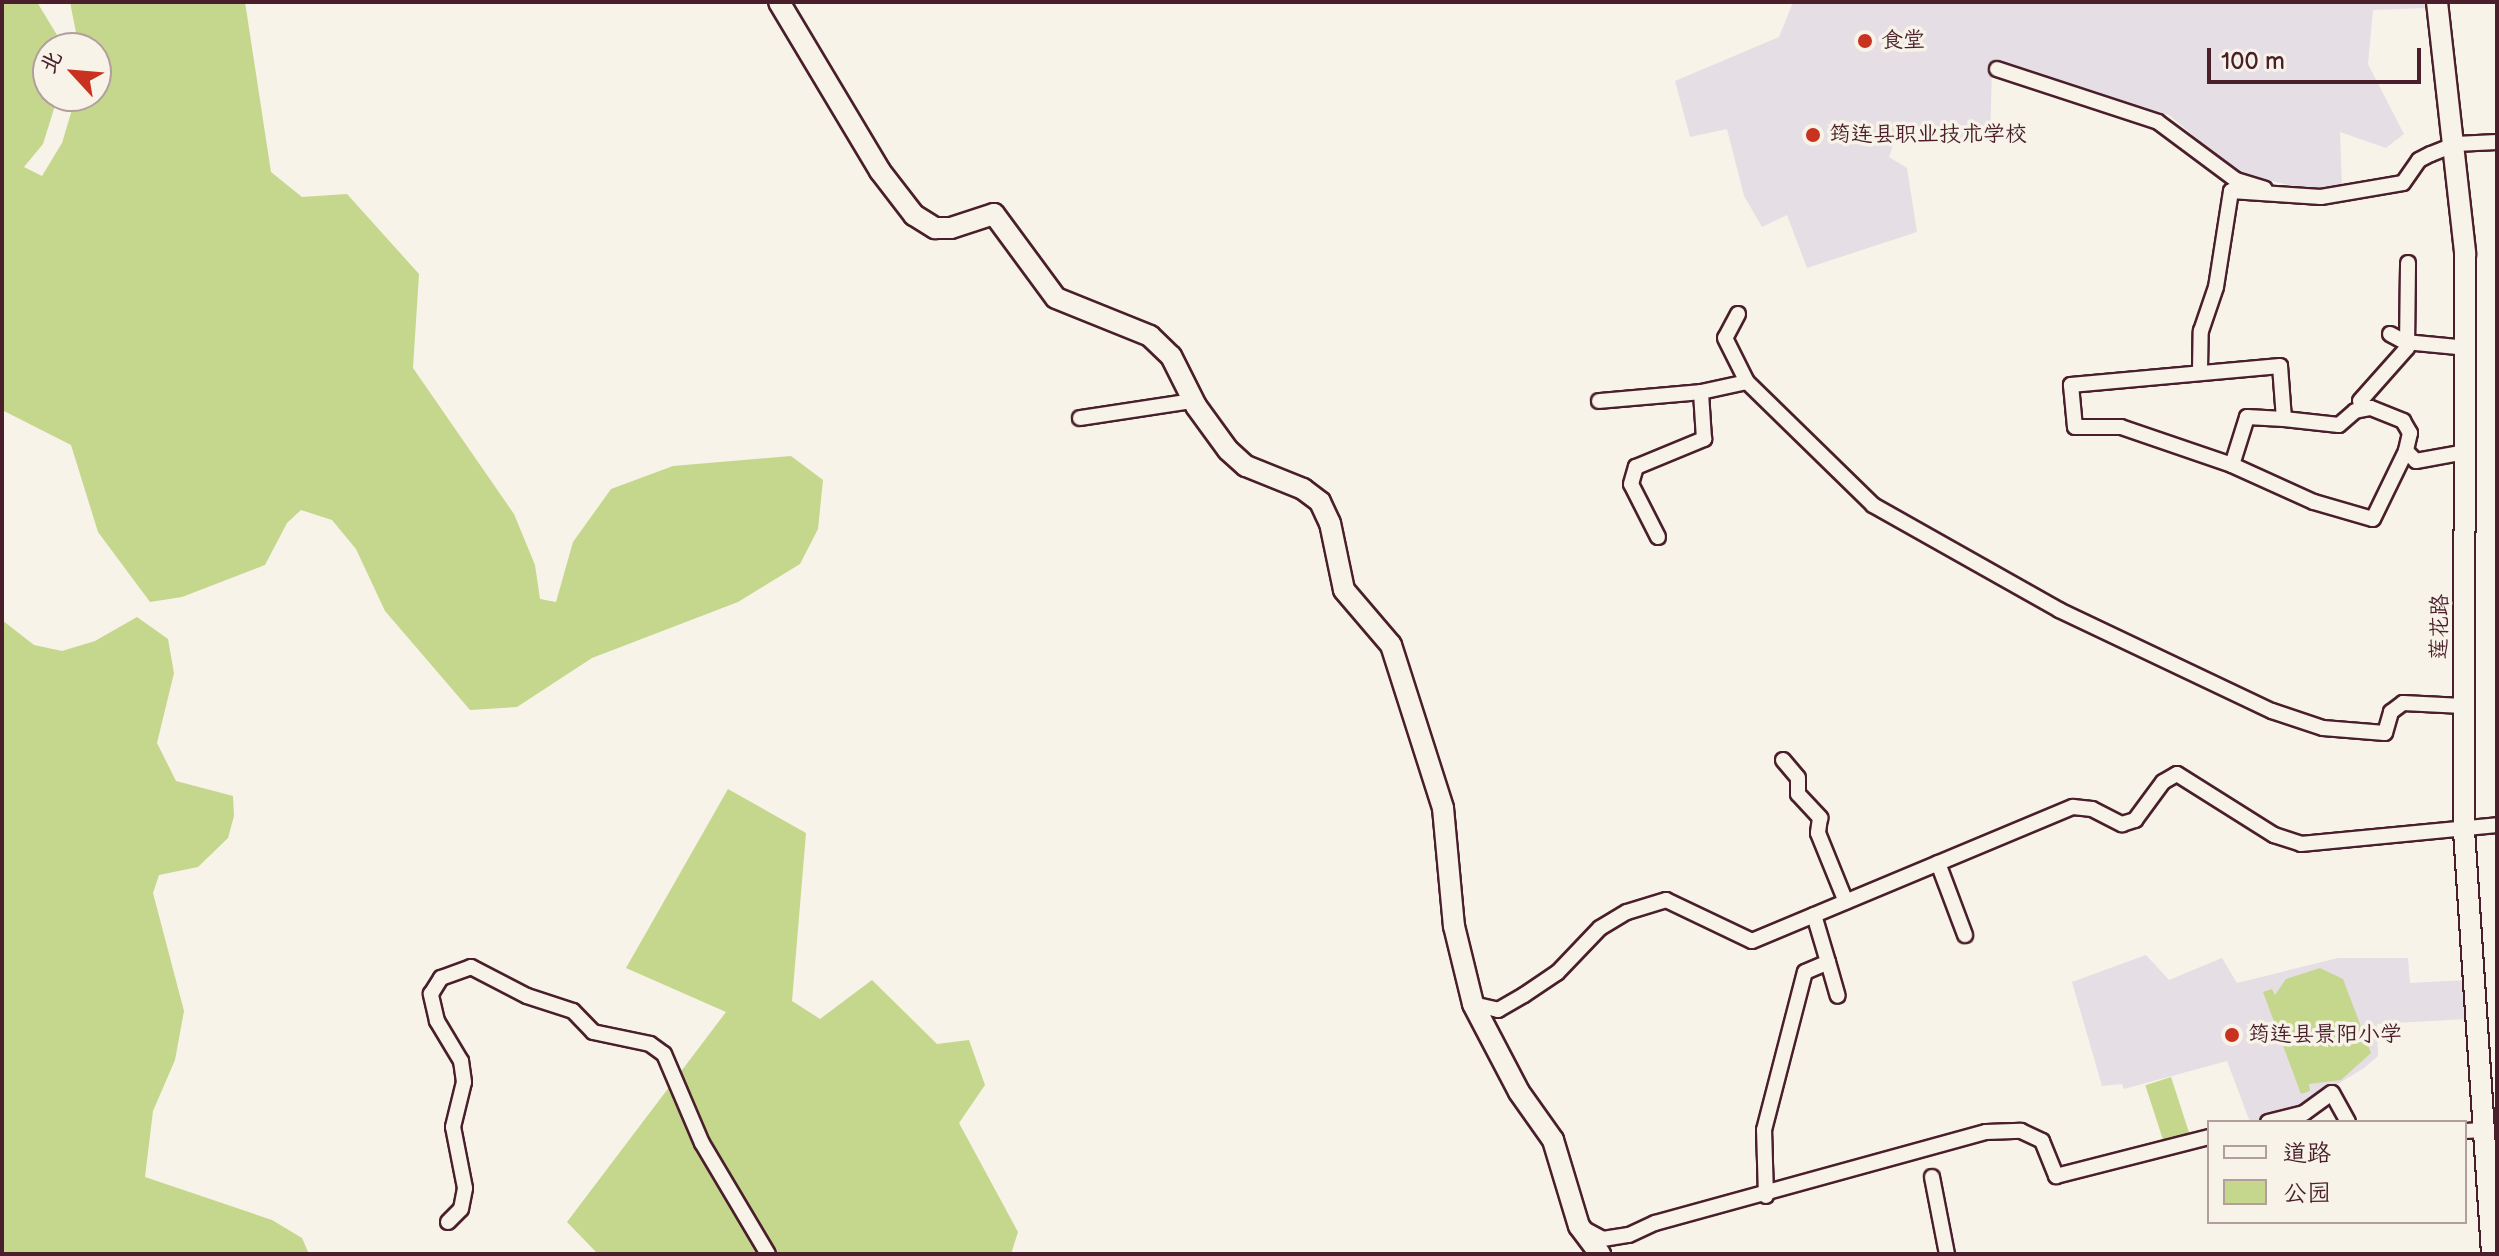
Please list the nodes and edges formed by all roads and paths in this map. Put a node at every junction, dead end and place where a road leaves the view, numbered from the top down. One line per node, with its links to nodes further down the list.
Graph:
1 (779, 2): 15 (street)
2 (2437, 2): 5 (street, 莲花路)
3 (1997, 69): 6 (street)
4 (2497, 142): 5 (street)
5 (2456, 144): 6 (street); 11 (street, 莲花路)
6 (2265, 189): 12 (street)
7 (2408, 263): 10 (street)
8 (1738, 314): 13 (street)
9 (2390, 334): 10 (street)
10 (2409, 343): 11 (street); 17 (street)
11 (2468, 348): 21 (street, 莲花路)
12 (2200, 370): 19 (street); 22 (street)
13 (1747, 382): 14 (street); 24 (street)
14 (1701, 392): 16 (street); 23 (street)
15 (1193, 401): 18 (street); 34 (street)
16 (1599, 401)
17 (2360, 401)
18 (1080, 418)
19 (2284, 419): 20 (street); 22 (street)
20 (2406, 451): 21 (street); 22 (street)
21 (2466, 452): 24 (street, 莲花路)
22 (2232, 465)
23 (1658, 537)
24 (2463, 706): 27 (street, 莲花路)
25 (1783, 760): 29 (street)
26 (2497, 825): 27 (street)
27 (2464, 831): 28 (street); 37 (street, 莲花路)
28 (1938, 863): 29 (street); 31 (street)
29 (1846, 902): 30 (street)
30 (1814, 915): 32 (street); 34 (street)
31 (1965, 935)
32 (1828, 962): 33 (street); 40 (street)
33 (1838, 996)
34 (1473, 1004): 42 (street)
35 (2276, 1120): 36 (street)
36 (2347, 1120)
37 (2474, 1130): 43 (street, 莲花路)
38 (2207, 1138): 40 (street)
39 (1932, 1177): 46 (street)
40 (1766, 1196): 42 (street)
41 (448, 1222): 44 (street)
42 (1579, 1226): 45 (street)
43 (2494, 1249)
44 (768, 1254)
45 (1600, 1254)
46 (1947, 1254)

